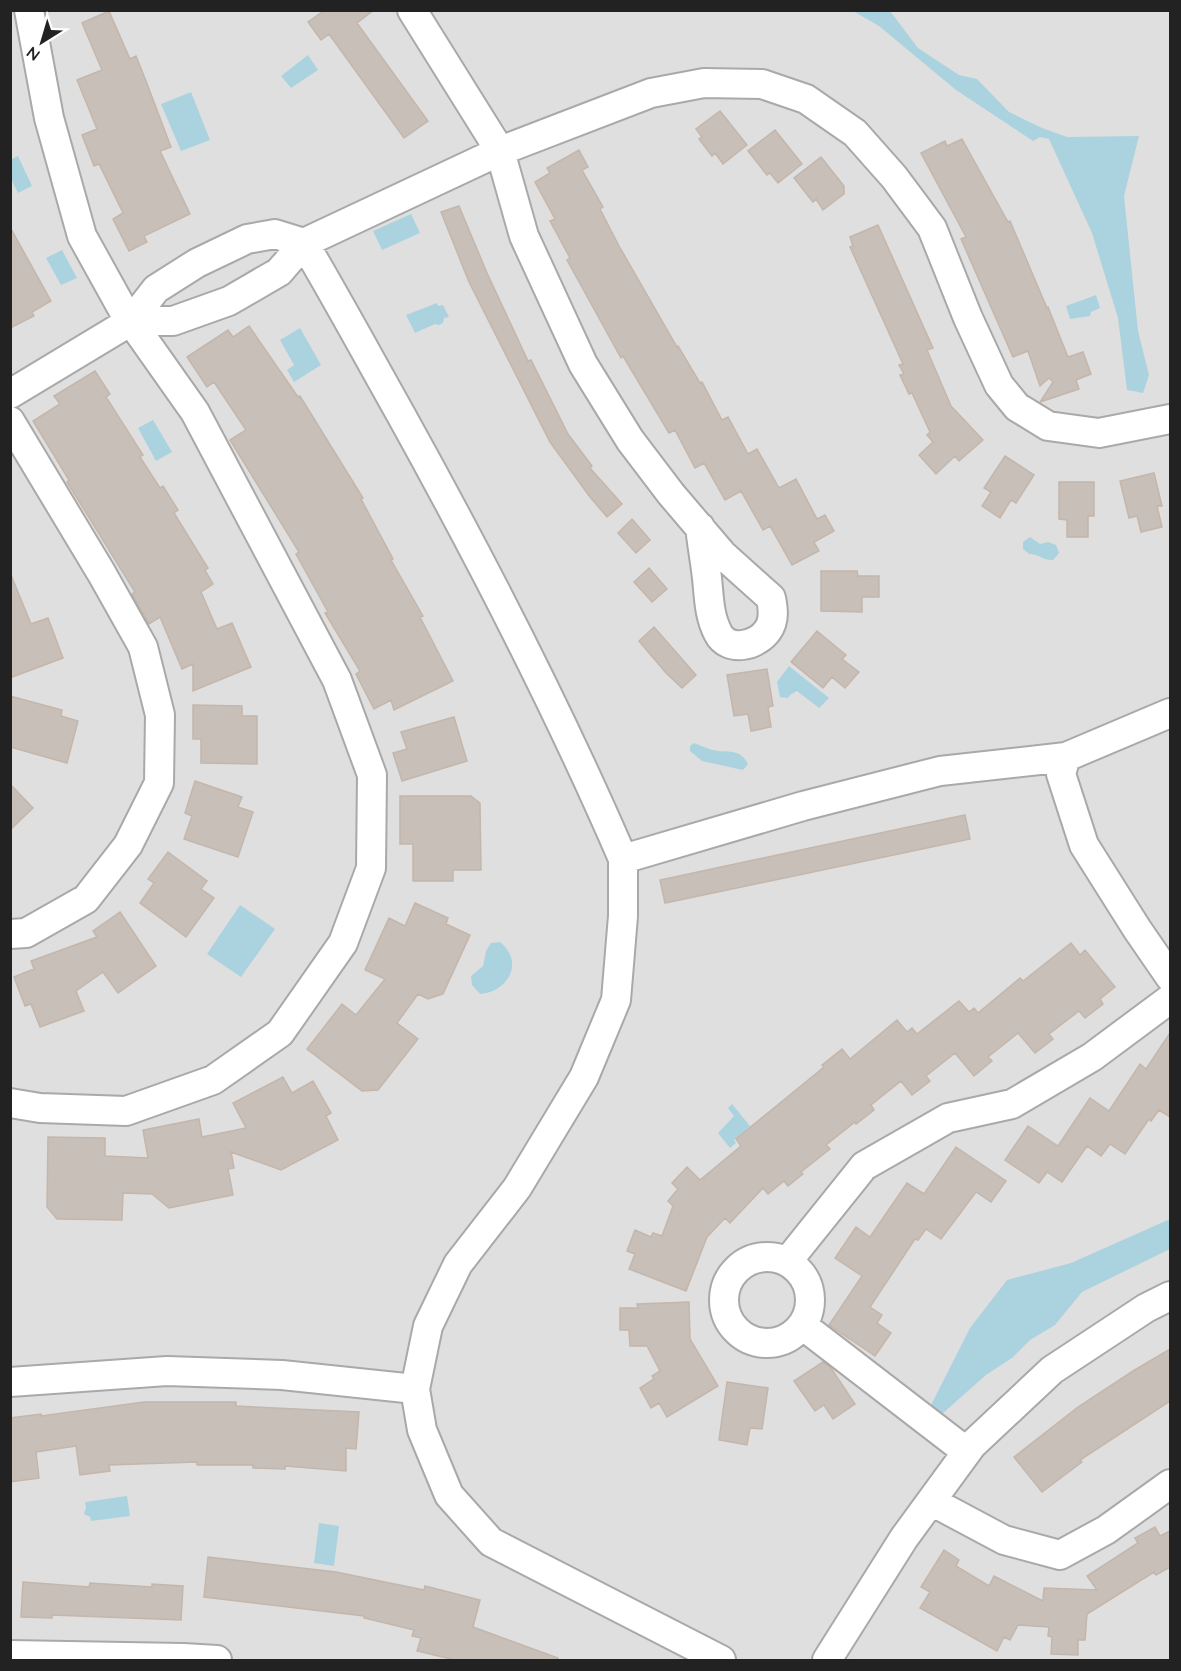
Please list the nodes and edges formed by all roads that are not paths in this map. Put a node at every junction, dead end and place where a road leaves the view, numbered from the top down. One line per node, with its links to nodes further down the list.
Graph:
1 (29, 10): 5 (street)
2 (412, 10): 3 (street)
3 (500, 151): 4 (street); 7 (street); 9 (street)
4 (304, 243): 5 (street); 5 (street); 12 (street)
5 (131, 321): 6 (street); 16 (street)
6 (10, 394)
7 (1170, 419)
8 (10, 421): 13 (street)
9 (699, 527)
10 (1170, 713): 11 (street)
11 (1066, 757): 12 (street); 14 (street)
12 (623, 859): 21 (street)
13 (10, 934)
14 (1170, 977)
15 (1170, 999): 17 (street)
16 (10, 1103)
17 (787, 1262): 19 (street); 19 (street)
18 (1170, 1296): 22 (street)
19 (802, 1325): 22 (street)
20 (10, 1382): 21 (street)
21 (415, 1389): 27 (street)
22 (967, 1452): 24 (street)
23 (1170, 1484): 24 (street)
24 (931, 1501): 28 (street)
25 (10, 1654): 26 (street)
26 (217, 1660)
27 (721, 1660)
28 (827, 1660)

